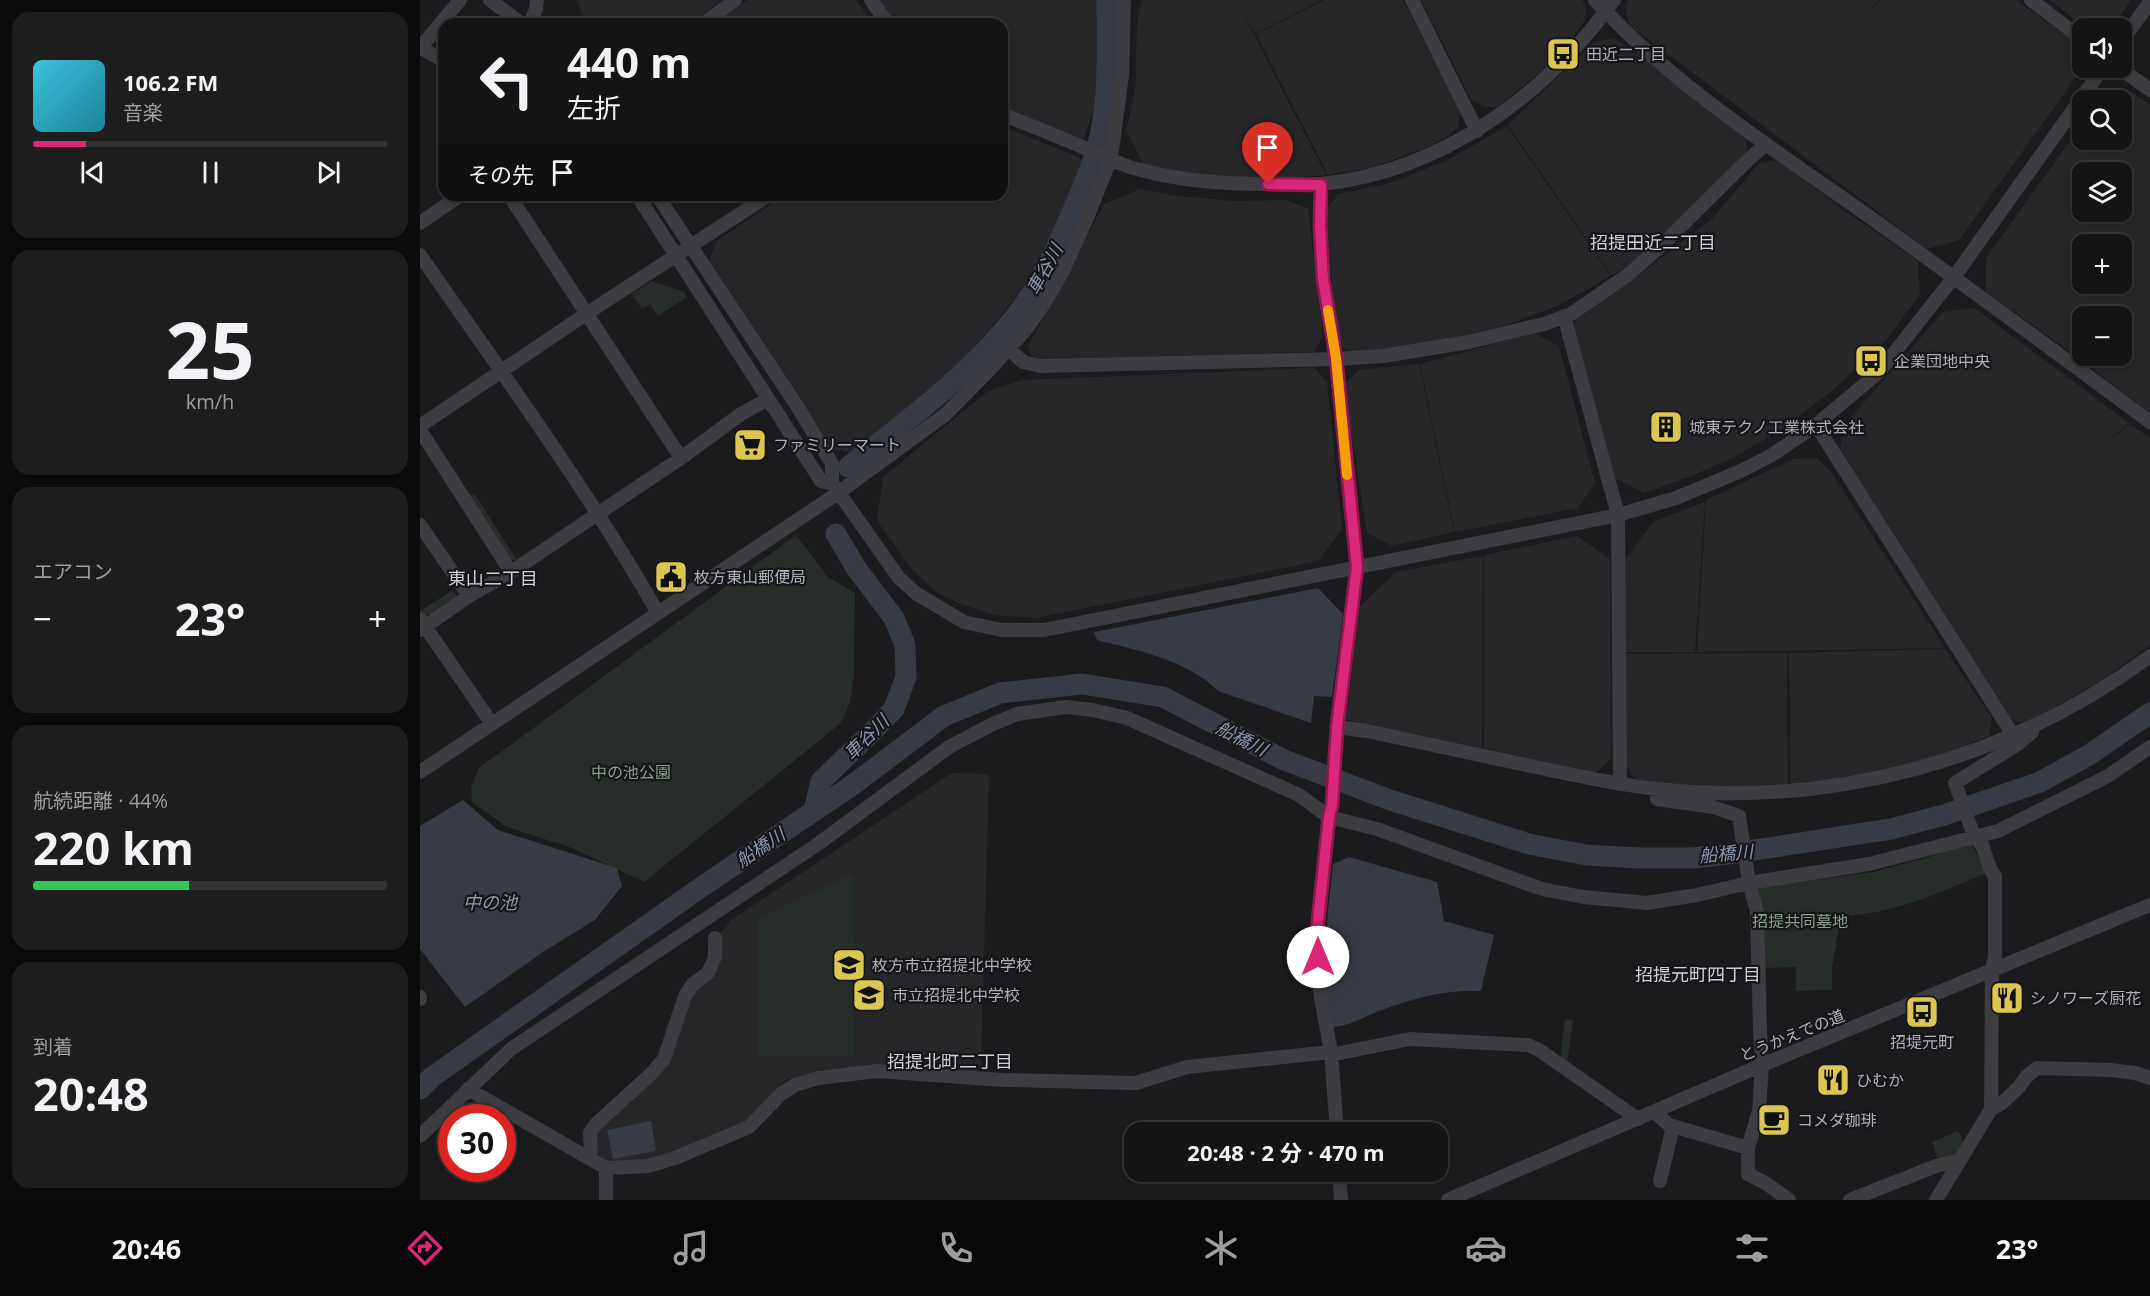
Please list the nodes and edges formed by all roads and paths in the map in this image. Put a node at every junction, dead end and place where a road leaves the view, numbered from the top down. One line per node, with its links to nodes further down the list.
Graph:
1 (460, 0): 12 (street)
2 (490, 0): 13 (street)
3 (537, 0): 14 (street)
4 (735, 0): 15 (street)
5 (871, 0): 16 (street)
6 (1124, 0): 28 (street)
7 (1412, 0): 26 (street)
8 (1595, 0): 11 (street)
9 (2031, 0): 19 (street)
10 (2150, 2): 18 (street)
11 (1610, 6): 26 (street); 27 (street)
12 (445, 18)
13 (514, 18)
14 (532, 18)
15 (711, 18)
16 (884, 18)
17 (438, 26): 20 (street)
18 (2132, 27)
19 (2072, 31)
20 (420, 48): 21 (street)
21 (438, 58)
22 (2132, 77): 24 (street)
23 (2096, 78): 39 (street)
24 (2150, 90)
25 (1008, 116): 28 (street)
26 (1477, 131): 29 (street)
27 (1767, 144): 39 (street); 41 (street)
28 (1105, 156): 29 (street); 42 (street)
29 (1321, 185): 43 (street)
30 (452, 201): 35 (street)
31 (512, 201): 40 (street)
32 (641, 201): 38 (street)
33 (661, 201): 36 (street)
34 (760, 201): 36 (street)
35 (420, 223)
36 (691, 247): 38 (street); 50 (street)
37 (420, 255): 44 (street)
38 (676, 256): 40 (street); 45 (street)
39 (1954, 277): 46 (street); 47 (street)
40 (586, 314): 44 (street); 49 (street)
41 (1564, 316): 43 (street); 52 (street)
42 (1009, 349): 43 (street); 50 (street)
43 (1336, 358): 54 (street)
44 (502, 370): 48 (street); 51 (street)
45 (768, 399): 49 (street); 50 (street)
46 (2150, 422)
47 (1816, 425): 52 (street); 63 (street)
48 (420, 428): 55 (street)
49 (681, 458): 51 (street)
50 (835, 488): 54 (street); 57 (street)
51 (597, 514): 55 (street); 57 (street)
52 (1618, 515): 54 (street); 66 (street)
53 (420, 525): 56 (street)
54 (1357, 567): 61 (street)
55 (511, 572): 56 (street)
56 (469, 596): 58 (street)
57 (658, 613): 60 (street)
58 (422, 626): 60 (street)
59 (2150, 656): 62 (street)
60 (492, 724): 65 (street)
61 (1337, 727): 66 (street); 68 (street)
62 (2030, 728): 63 (street); 69 (street)
63 (2013, 735): 67 (street)
64 (2150, 747): 69 (street)
65 (420, 772)
66 (1620, 784): 67 (street)
67 (1657, 789): 70 (street)
68 (1330, 811): 70 (street); 74 (street); 77 (street)
69 (1973, 833): 70 (street); 73 (street)
70 (1749, 880): 75 (street)
71 (2150, 905): 73 (street, とうかえでの道)
72 (715, 938): 85 (street)
73 (1992, 970): 75 (street, とうかえでの道); 78 (street)
74 (1331, 1052): 80 (street); 81 (street); 87 (street)
75 (1762, 1065): 79 (street, とうかえでの道); 84 (street)
76 (2150, 1078): 78 (street)
77 (468, 1089): 83 (street); 85 (street)
78 (1991, 1109): 86 (street)
79 (1654, 1112): 80 (street, とうかえでの道); 82 (street)
80 (1638, 1119): 92 (street, とうかえでの道)
81 (1336, 1122)
82 (1673, 1126): 84 (street); 88 (street)
83 (420, 1136)
84 (1748, 1148): 93 (street)
85 (591, 1160): 87 (street)
86 (1958, 1161): 94 (street); 95 (street)
87 (606, 1168): 90 (street)
88 (1660, 1181)
89 (1340, 1182): 91 (street)
90 (606, 1200)
91 (1341, 1200)
92 (1448, 1200)
93 (1789, 1200)
94 (1850, 1200)
95 (1936, 1200)

